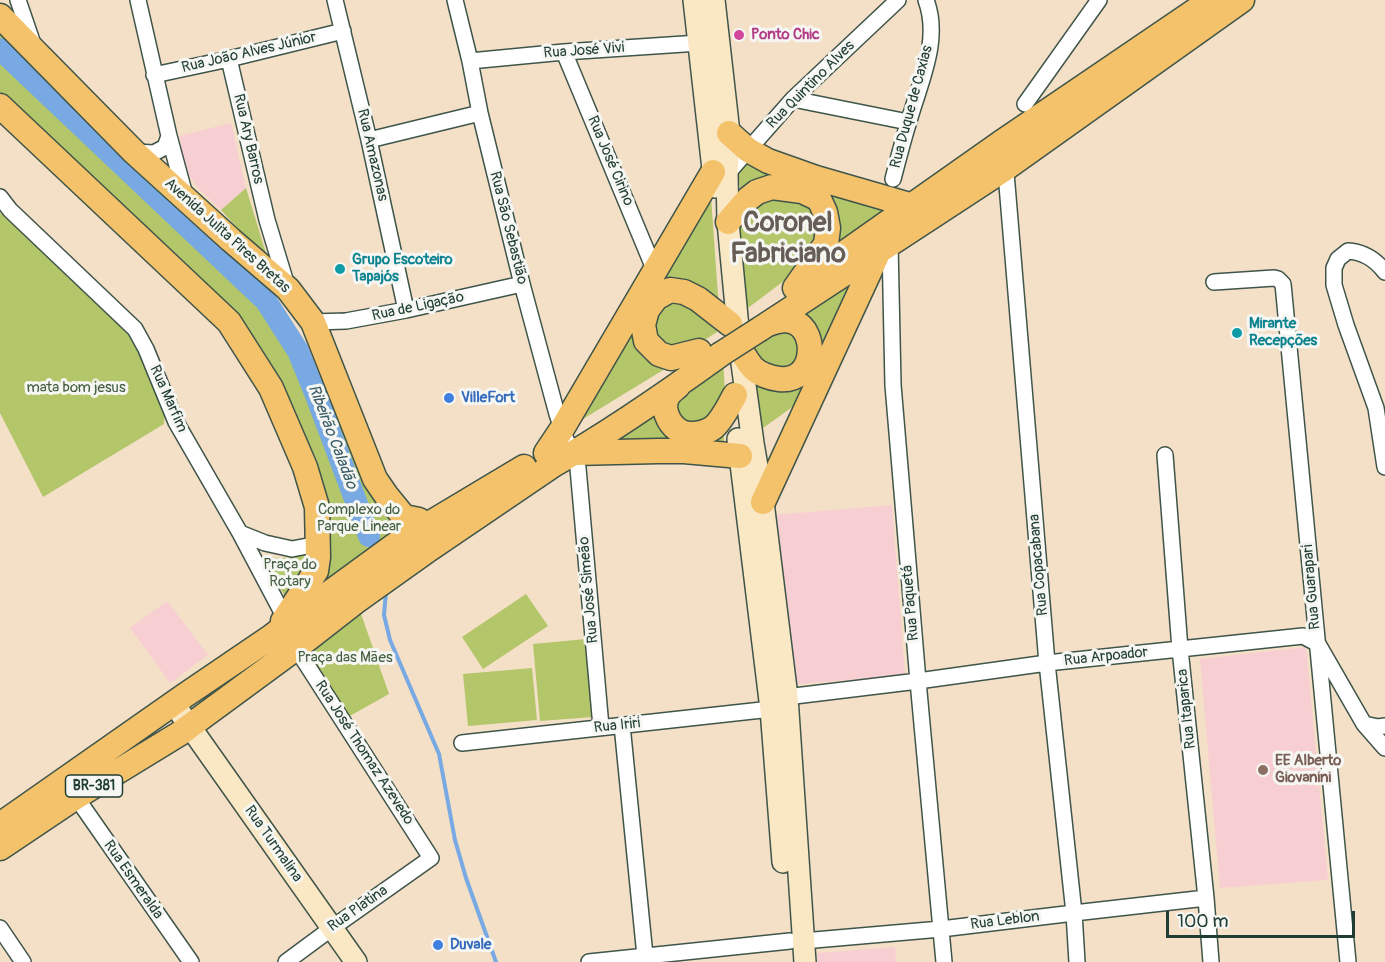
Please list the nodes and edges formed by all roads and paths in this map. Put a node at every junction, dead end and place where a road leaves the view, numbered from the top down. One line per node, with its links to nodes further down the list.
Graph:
1 (18, 0): 15 (street)
2 (138, 0): 19 (street)
3 (335, 0): 13 (street, Rua Amazonas)
4 (455, 0): 18 (street, Rua São Sebastião)
5 (694, 0): 14 (main road)
6 (714, 0): 25 (main road)
7 (898, 0): 20 (street, Rua Quintino Alves)
8 (926, 0): 24 (street, Rua Duque de Caxias)
9 (1099, 0): 21 (street)
10 (1212, 0): 28 (main road)
11 (1242, 0): 31 (main road)
12 (0, 16): 15 (main road, Avenida Julita Pires Bretas)
13 (344, 31): 17 (street, Rua João Alves Júnior); 27 (street, Rua Amazonas)
14 (699, 43): 16 (street, Rua José Vivi); 32 (main road)
15 (36, 52): 30 (main road, Avenida Julita Pires Bretas)
16 (564, 52): 18 (street, Rua José Vivi); 39 (street, Rua José Cirino)
17 (229, 59): 19 (street, Rua João Alves Júnior); 44 (street, Rua Ary Barros)
18 (470, 61): 23 (street, Rua São Sebastião)
19 (154, 75): 26 (street)
20 (793, 99): 24 (street); 29 (street, Rua Quintino Alves)
21 (1025, 104)
22 (0, 106): 58 (main road)
23 (480, 113): 27 (street); 42 (street, Rua São Sebastião)
24 (908, 122): 33 (street, Rua Duque de Caxias)
25 (729, 133): 29 (main road); 32 (main road)
26 (169, 136): 30 (street); 35 (street)
27 (369, 140): 45 (street, Rua Amazonas)
28 (1002, 142): 31 (street, Rua Copacabana); 36 (main road)
29 (748, 150): 32 (street, Rua Quintino Alves); 36 (main road)
30 (135, 152): 35 (main road, Avenida Julita Pires Bretas)
31 (1006, 168): 38 (main road); 65 (street, Rua Copacabana)
32 (720, 173): 37 (main road); 39 (main road); 47 (main road)
33 (893, 179)
34 (0, 198): 57 (street, Rua Marfim)
35 (186, 198): 44 (main road, Avenida Julita Pires Bretas)
36 (913, 206): 43 (main road)
37 (728, 222): 43 (main road); 48 (main road)
38 (884, 248): 47 (main road); 55 (main road); 66 (street, Rua Paquetá)
39 (655, 271): 51 (main road)
40 (1385, 272): 54 (street)
41 (1214, 282): 62 (street, Rua Guarapari)
42 (522, 284): 45 (street, Rua de Ligação); 51 (street, Rua São Sebastião)
43 (795, 288): 47 (main road)
44 (288, 289): 46 (main road, Avenida Julita Pires Bretas)
45 (406, 310): 46 (street, Rua de Ligação)
46 (313, 322): 56 (main road, Avenida Julita Pires Bretas)
47 (752, 324): 48 (main road); 48 (main road); 48 (main road); 50 (main road)
48 (718, 349): 49 (main road); 51 (main road); 55 (main road)
49 (682, 382): 50 (main road); 51 (main road)
50 (735, 395): 53 (main road)
51 (562, 444): 53 (main road); 56 (main road); 59 (main road); 73 (street, Rua José Simeão)
52 (1165, 455): 64 (street, Rua Itaparica)
53 (740, 456): 67 (main road)
54 (1385, 467)
55 (763, 502): 67 (main road)
56 (422, 523): 59 (main road); 60 (main road)
57 (240, 533): 58 (street); 61 (street, Rua Marfim)
58 (318, 544): 61 (main road)
59 (420, 556): 60 (main road)
60 (348, 593): 61 (main road, BR-381); 63 (main road, BR-381)
61 (286, 623): 68 (main road, BR-381)
62 (1318, 644): 64 (street, Rua Arpoador); 69 (street); 96 (street, Rua Guarapari)
63 (296, 648): 70 (main road, BR-381); 79 (street, Rua José Thomaz Azevedo)
64 (1180, 649): 65 (street, Rua Arpoador); 80 (street, Rua Itaparica)
65 (1047, 663): 66 (street, Rua Arpoador); 81 (street, Rua Copacabana)
66 (918, 681): 67 (street, Rua Arpoador); 84 (street, Rua Paquetá)
67 (775, 702): 71 (street, Rua Iriri); 85 (main road)
68 (174, 704): 70 (main road, Rua Turmalina); 77 (main road, BR-381)
69 (1364, 724): 72 (street); 75 (street)
70 (189, 725): 76 (main road, BR-381); 83 (main road, Rua Turmalina)
71 (622, 725): 73 (street, Rua Iriri); 86 (street)
72 (1385, 726)
73 (601, 727): 74 (street, Rua Iriri)
74 (462, 743)
75 (1385, 748)
76 (76, 797): 78 (main road, BR-381); 89 (street, Rua Esmeralda)
77 (0, 825)
78 (0, 848)
79 (432, 858): 83 (street, Rua Platina)
80 (1206, 898): 81 (street, Rua Leblon); 95 (street, Rua Itaparica)
81 (1074, 913): 84 (street, Rua Leblon); 94 (street, Rua Copacabana)
82 (0, 928): 88 (street)
83 (332, 928): 90 (street, Rua Platina); 91 (main road, Rua Turmalina)
84 (941, 929): 85 (street, Rua Leblon); 93 (street, Rua Paquetá)
85 (797, 952): 87 (street, Rua Leblon)
86 (645, 956): 87 (street, Rua Leblon); 92 (street, Rua Leblon)
87 (685, 957)
88 (23, 962)
89 (191, 962)
90 (286, 962)
91 (356, 962)
92 (589, 962)
93 (944, 962)
94 (1077, 962)
95 (1211, 962)
96 (1348, 962)

